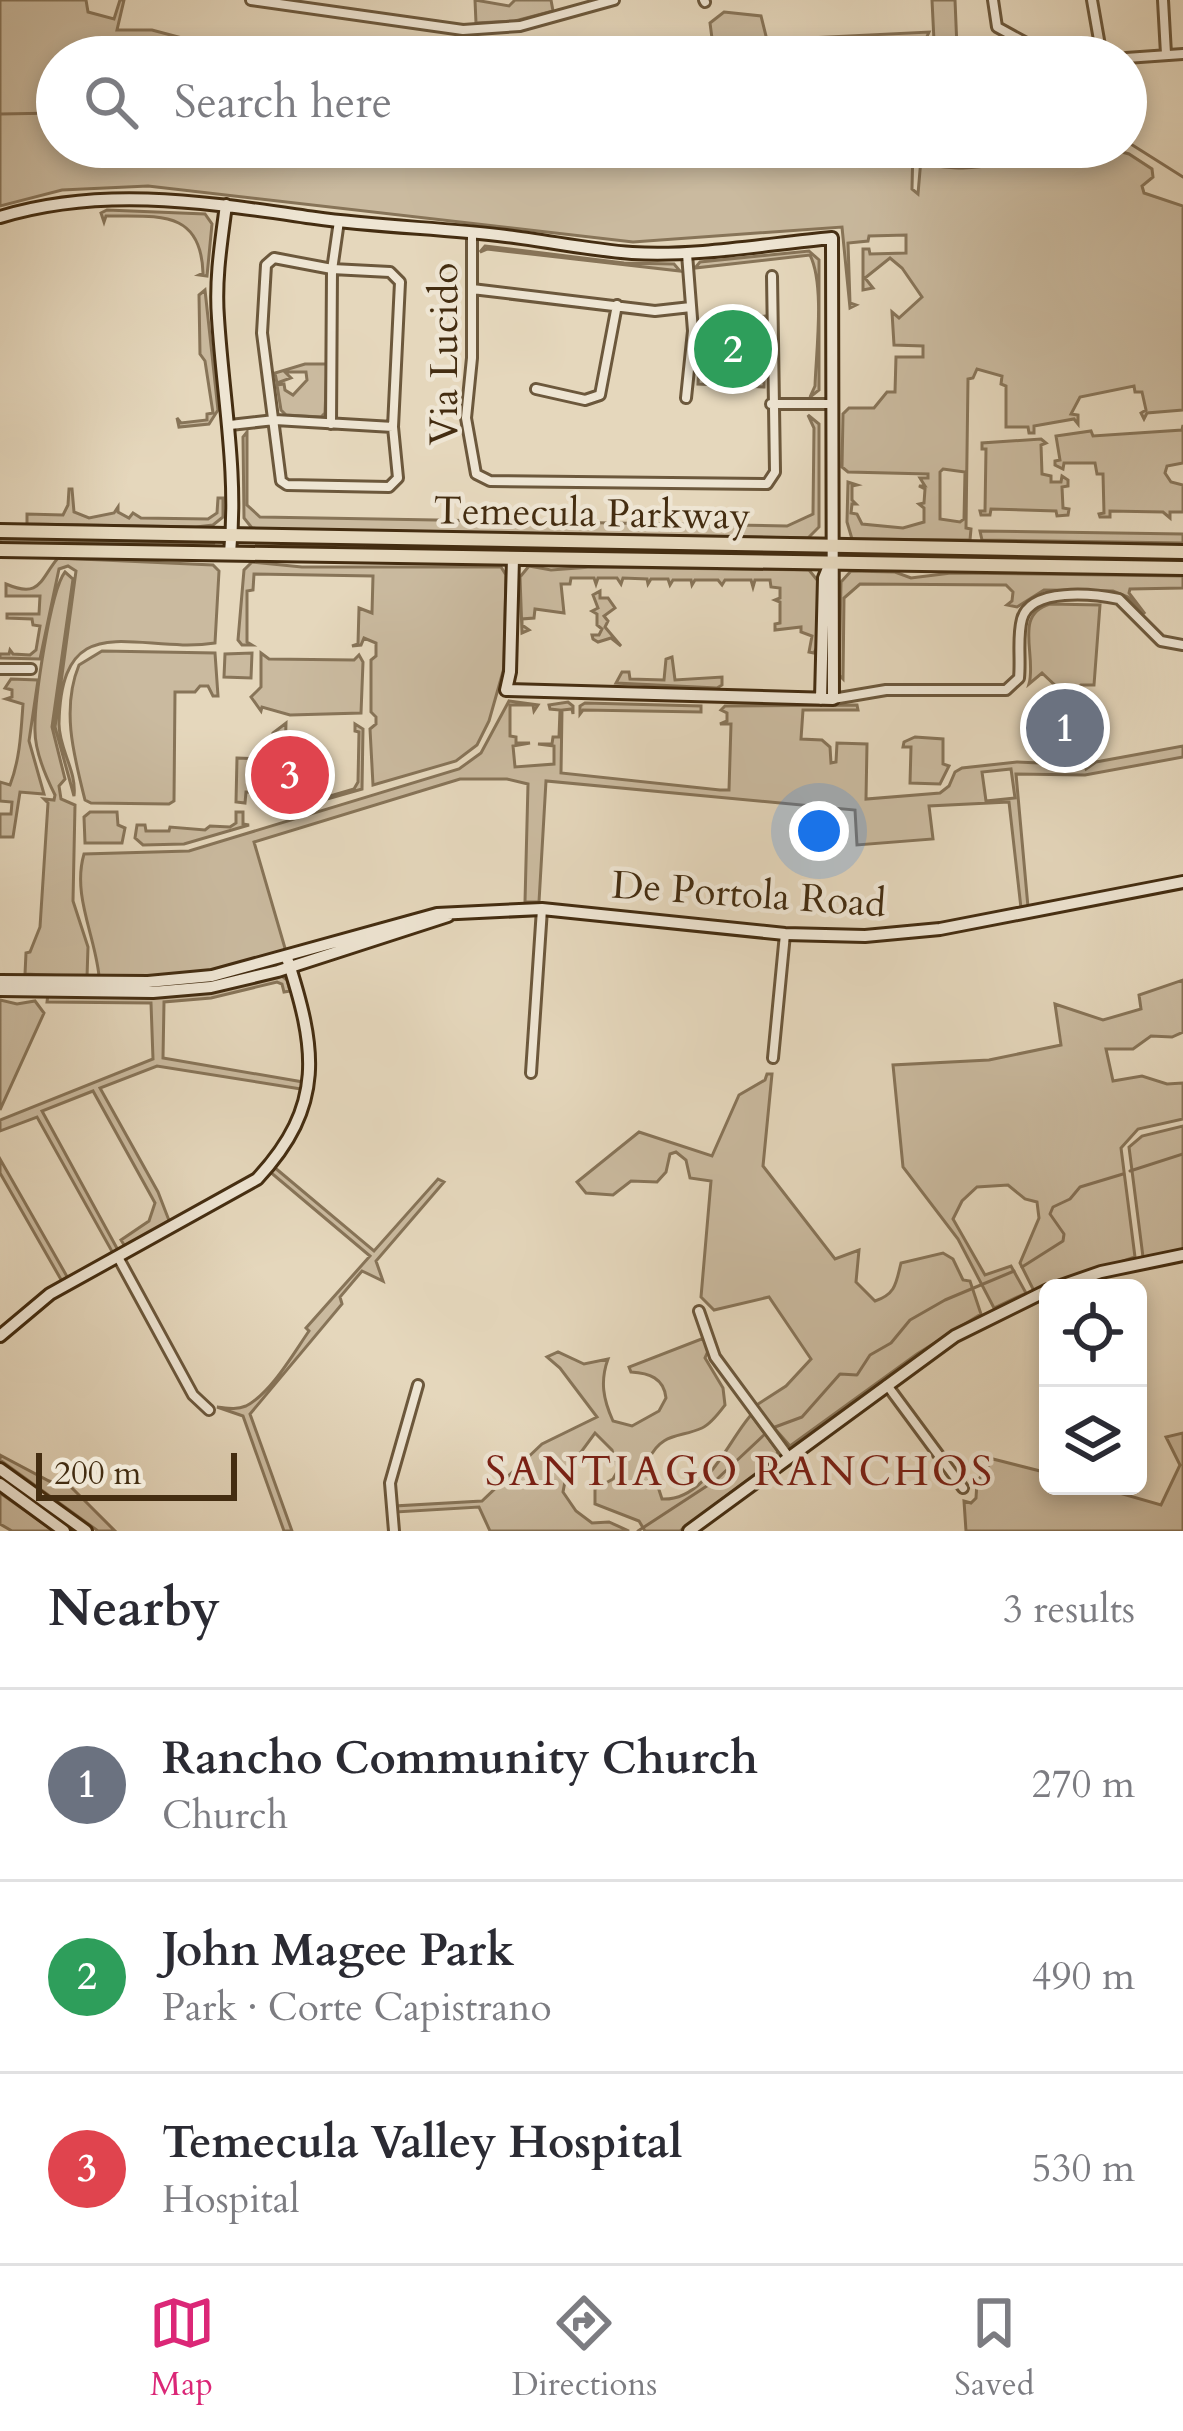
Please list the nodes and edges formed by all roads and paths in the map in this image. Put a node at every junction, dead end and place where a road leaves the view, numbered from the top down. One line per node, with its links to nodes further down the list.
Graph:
1 (251, 0): 2 (street)
2 (614, 0)
3 (993, 0): 6 (street)
4 (1092, 0): 7 (street)
5 (1163, 0): 8 (street)
6 (1014, 36)
7 (1098, 36)
8 (1166, 54): 9 (street); 10 (street)
9 (1183, 54)
10 (1147, 56)
11 (226, 205): 12 (street); 13 (street); 27 (street)
12 (0, 217)
13 (339, 221): 14 (street); 16 (street)
14 (472, 233): 15 (street); 18 (street, Via Lucido)
15 (686, 252): 20 (street); 24 (street)
16 (332, 268): 25 (street); 26 (street); 28 (street)
17 (772, 275): 23 (street)
18 (472, 289): 19 (street); 23 (street, Via Lucido)
19 (616, 305): 20 (street); 21 (street)
20 (691, 307): 22 (street)
21 (536, 389)
22 (686, 398)
23 (771, 404): 24 (street)
24 (833, 404): 31 (street)
25 (274, 420): 26 (street); 27 (street); 28 (street)
26 (331, 424): 28 (street)
27 (230, 425): 30 (street)
28 (393, 427)
29 (0, 531): 30 (main road, Temecula Parkway)
30 (232, 536): 31 (main road, Temecula Parkway); 34 (street)
31 (830, 544): 33 (main road, Temecula Parkway); 36 (street)
32 (0, 550): 34 (main road, Temecula Parkway)
33 (1183, 552)
34 (230, 553): 35 (main road, Temecula Parkway)
35 (513, 558): 36 (main road, Temecula Parkway); 41 (street)
36 (830, 563): 37 (main road, Temecula Parkway); 41 (street)
37 (1183, 568)
38 (1183, 645): 41 (street)
39 (0, 669): 40 (street)
40 (32, 669)
41 (827, 699)
42 (1183, 882): 44 (street, De Portola Road)
43 (542, 909): 44 (street, De Portola Road); 45 (street, De Portola Road); 50 (street)
44 (785, 934): 49 (street)
45 (289, 963): 47 (street, De Portola Road); 48 (street, De Portola Road); 52 (street)
46 (0, 981): 47 (street, De Portola Road)
47 (92, 982): 48 (street)
48 (6, 990)
49 (773, 1058)
50 (531, 1073)
51 (1183, 1256): 53 (street)
52 (119, 1259): 56 (street); 59 (street)
53 (1080, 1279)
54 (1039, 1295): 57 (street)
55 (699, 1311): 60 (street)
56 (0, 1336)
57 (886, 1383): 60 (street); 63 (street)
58 (418, 1385): 66 (street)
59 (209, 1410)
60 (788, 1456): 67 (street)
61 (0, 1469): 65 (street)
62 (0, 1484): 64 (street)
63 (963, 1488)
64 (64, 1531)
65 (86, 1531)
66 (394, 1531)
67 (689, 1531)

